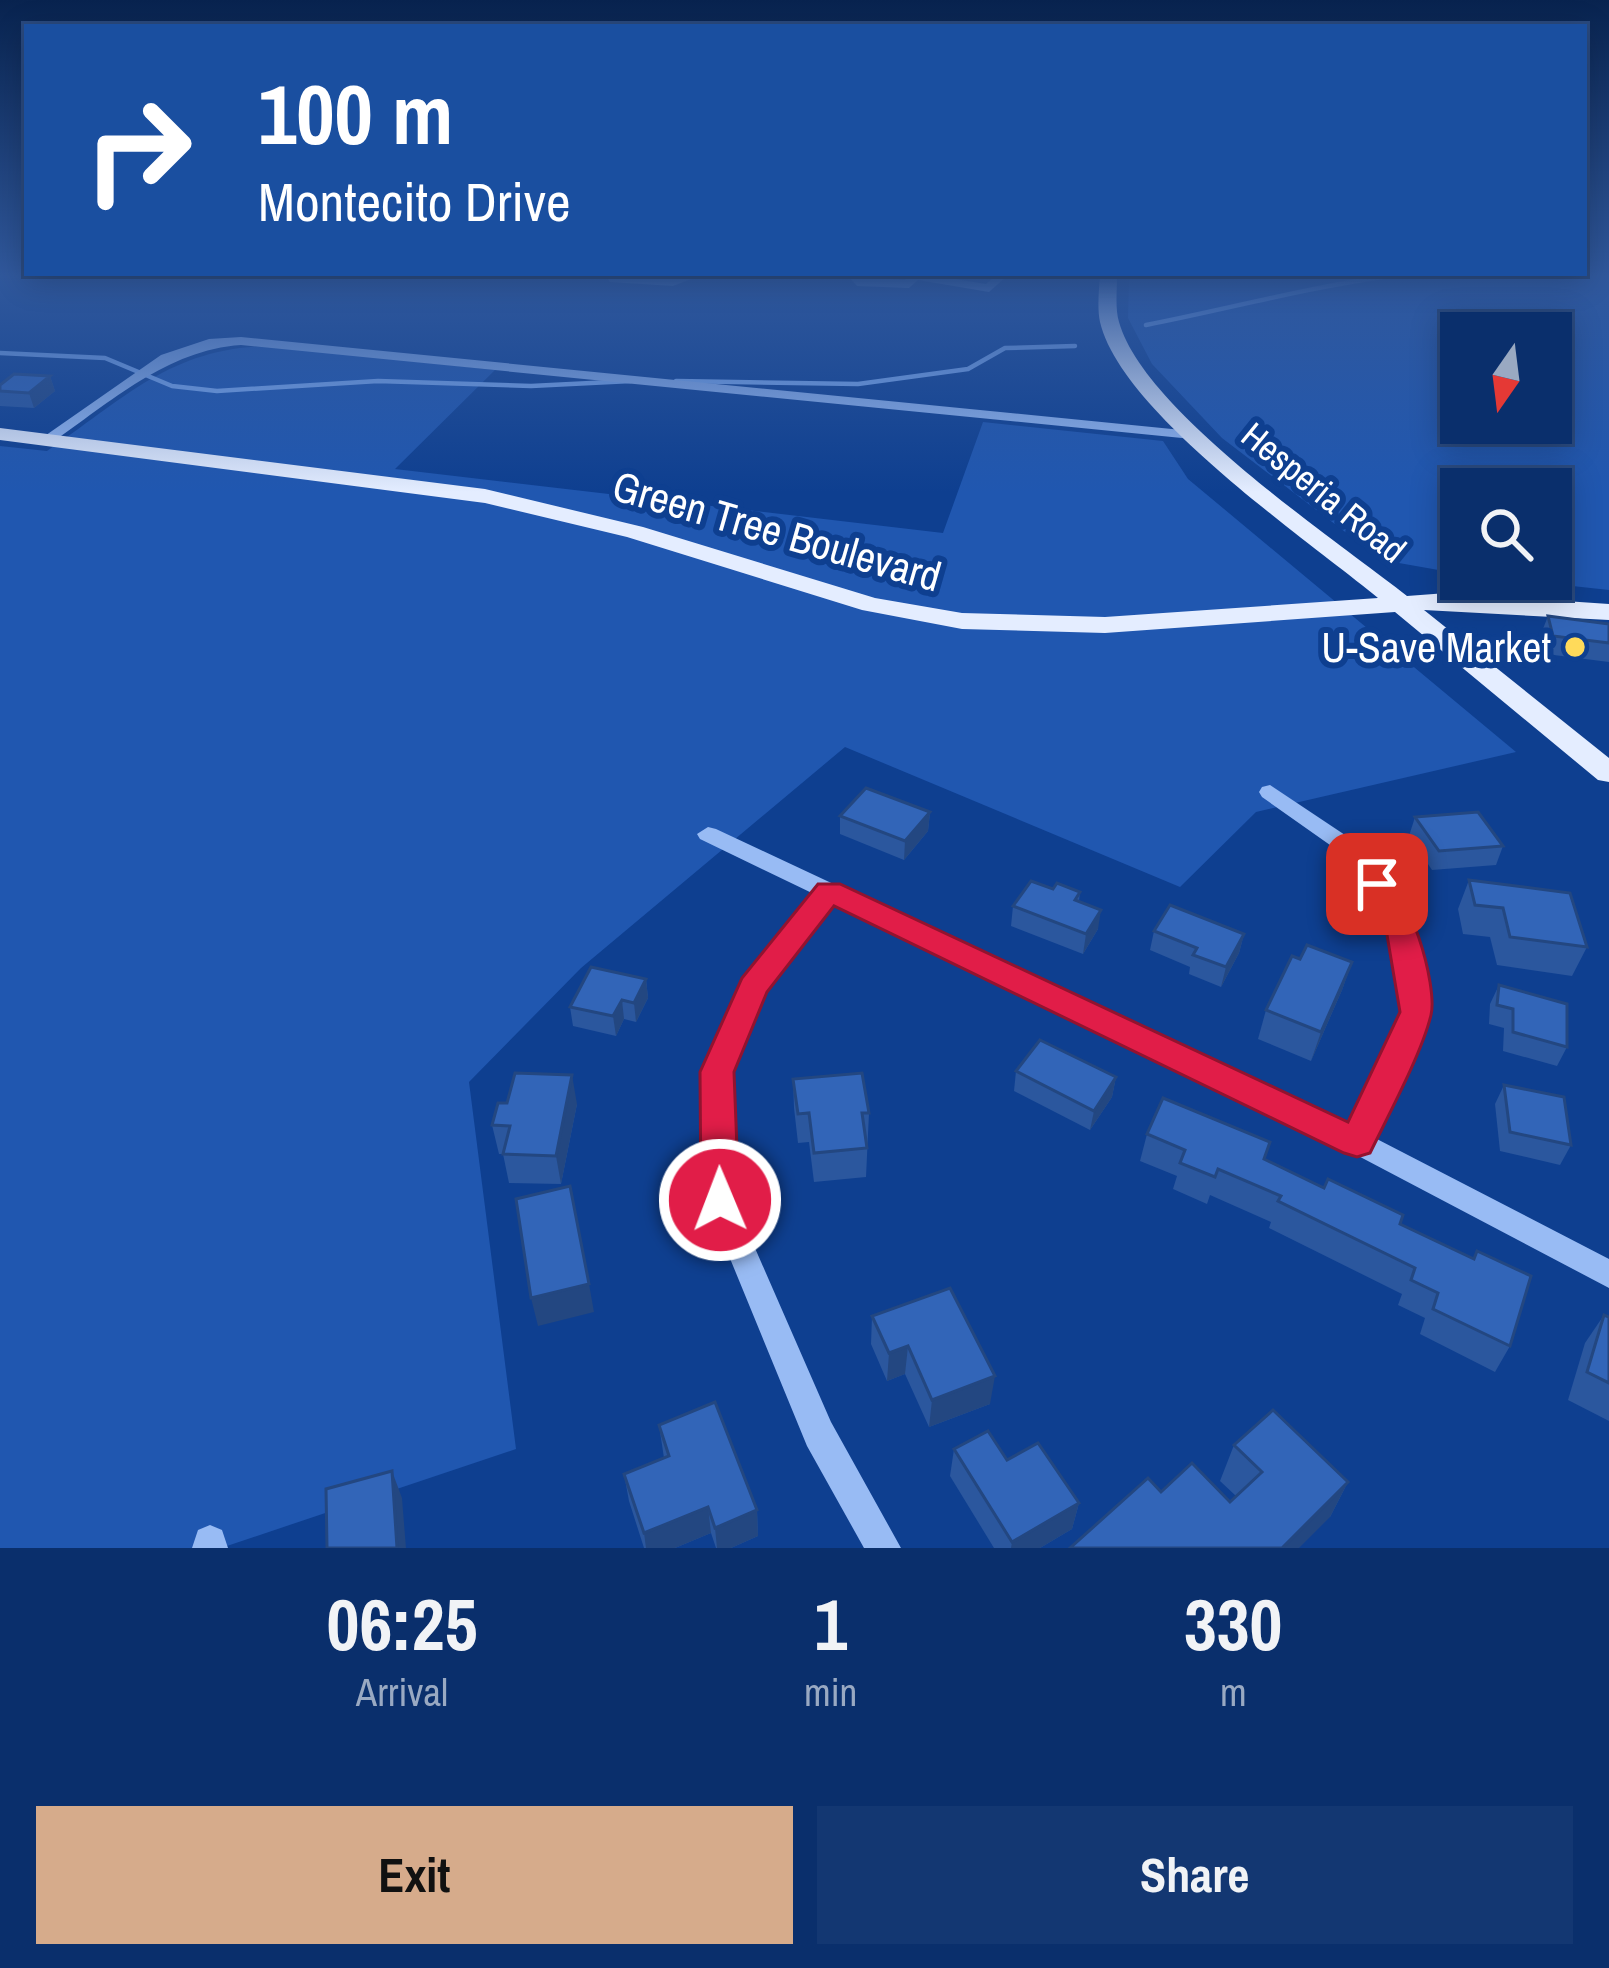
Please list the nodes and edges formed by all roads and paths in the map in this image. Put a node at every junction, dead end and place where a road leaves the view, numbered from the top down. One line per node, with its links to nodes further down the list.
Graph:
1 (194, 348): 6 (street)
2 (314, 348): 5 (street)
3 (1121, 348): 5 (main road, Hesperia Road)
4 (0, 434): 6 (main road, Green Tree Boulevard)
5 (1192, 435): 7 (main road, Hesperia Road)
6 (46, 440): 7 (main road, Green Tree Boulevard)
7 (1400, 604): 8 (main road, Green Tree Boulevard); 9 (main road, Hesperia Road)
8 (1609, 612)
9 (1609, 773)
10 (1270, 792): 13 (street)
11 (708, 834): 12 (street)
12 (829, 892): 13 (street); 15 (street)
13 (1357, 1142): 14 (street)
14 (1609, 1274)
15 (883, 1548)

